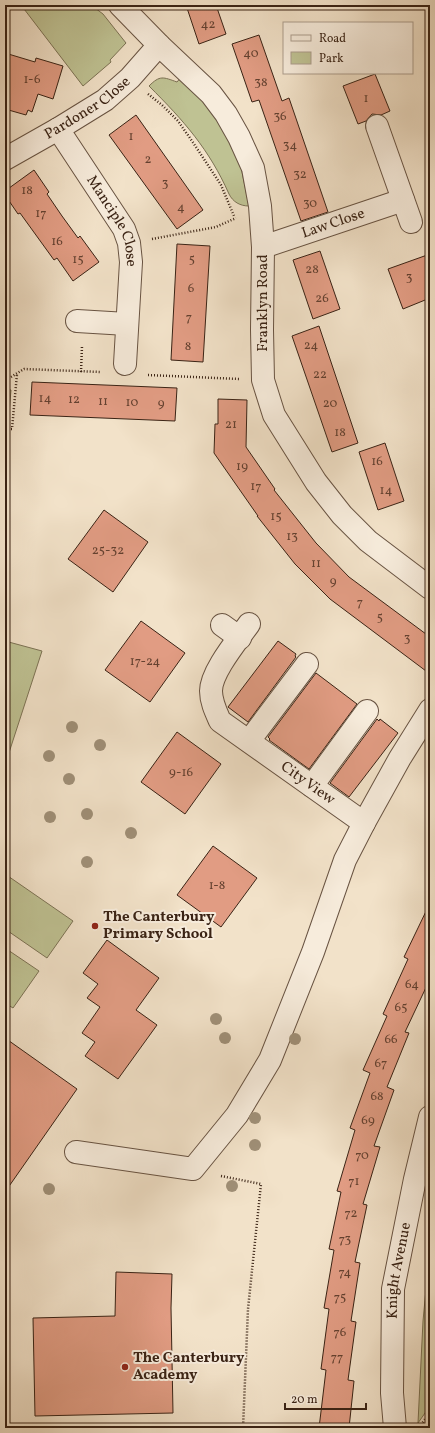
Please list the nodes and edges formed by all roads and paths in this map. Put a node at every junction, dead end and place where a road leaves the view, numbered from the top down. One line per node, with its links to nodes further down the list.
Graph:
1 (120, 5): 2 (street, Franklyn Road)
2 (159, 45): 3 (street, Pardoner Close); 9 (street, Franklyn Road)
3 (130, 78): 5 (street, Pardoner Close); 8 (path)
4 (377, 126): 7 (street)
5 (58, 129): 6 (street, Pardoner Close); 11 (street, Manciple Close)
6 (5, 159)
7 (403, 200): 10 (street); 12 (street, Law Close)
8 (235, 218): 9 (path); 11 (path)
9 (261, 218): 12 (street, Franklyn Road)
10 (411, 222)
11 (129, 243): 14 (street, Manciple Close)
12 (263, 247): 18 (street, Franklyn Road)
13 (77, 321): 14 (street)
14 (128, 324): 15 (street, Manciple Close)
15 (125, 364)
16 (17, 373): 17 (path)
17 (5, 429)
18 (430, 588)
19 (222, 625): 23 (street, City View)
20 (307, 664): 23 (street)
21 (430, 710): 25 (street)
22 (367, 711): 24 (street)
23 (249, 741): 24 (street, City View)
24 (312, 786): 25 (street, City View)
25 (364, 823): 28 (street)
26 (430, 1117): 29 (street, Knight Avenue)
27 (76, 1152): 28 (street)
28 (193, 1170): 31 (path)
29 (423, 1180): 32 (street, Knight Avenue)
30 (430, 1412): 33 (path)
31 (243, 1428)
32 (395, 1428)
33 (419, 1428)

